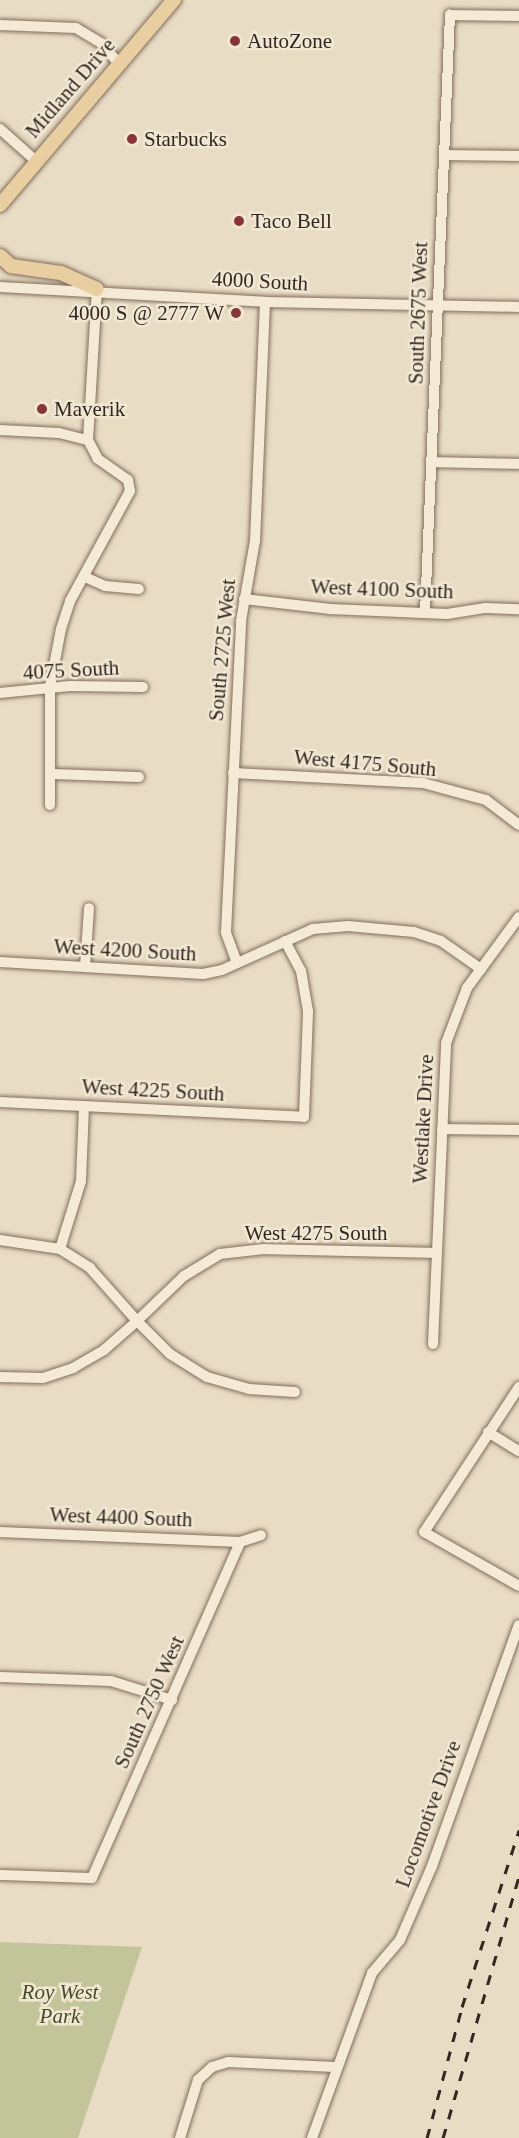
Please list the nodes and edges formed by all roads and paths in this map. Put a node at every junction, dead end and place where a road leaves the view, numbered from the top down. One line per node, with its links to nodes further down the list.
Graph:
1 (174, 0): 4 (main road, Midland Drive)
2 (519, 16): 6 (street, South 2675 West)
3 (0, 25): 4 (street)
4 (119, 64): 8 (main road, Midland Drive)
5 (0, 129): 8 (street)
6 (444, 155): 7 (street); 14 (street, South 2675 West)
7 (519, 156)
8 (35, 160): 9 (main road, Midland Drive)
9 (0, 205)
10 (0, 256): 12 (main road)
11 (0, 287): 12 (street, 4000 South)
12 (97, 289): 13 (street, 4000 South); 17 (street)
13 (265, 302): 14 (street, 4000 South); 22 (street, South 2725 West)
14 (438, 305): 15 (street, 4000 South); 18 (street, South 2675 West)
15 (519, 307)
16 (0, 430): 17 (street)
17 (88, 440): 20 (street)
18 (431, 462): 19 (street); 24 (street, South 2675 West)
19 (519, 464)
20 (84, 578): 21 (street); 25 (street)
21 (139, 589)
22 (244, 599): 24 (street, West 4100 South); 28 (street, South 2725 West)
23 (519, 609): 24 (street, West 4100 South)
24 (425, 613)
25 (50, 687): 26 (street, 4075 South); 27 (street, 4075 South); 29 (street)
26 (143, 687)
27 (0, 693)
28 (233, 773): 32 (street, West 4175 South); 37 (street, South 2725 West)
29 (51, 774): 30 (street); 31 (street)
30 (139, 777)
31 (50, 806)
32 (519, 825)
33 (89, 908): 38 (street)
34 (519, 917): 39 (street, Westlake Drive)
35 (285, 941): 37 (street, West 4200 South); 39 (street, West 4200 South); 41 (street, West 4225 South)
36 (0, 962): 38 (street, West 4200 South)
37 (237, 963): 38 (street, West 4200 South)
38 (85, 967)
39 (481, 969): 42 (street, Westlake Drive)
40 (0, 1102): 41 (street, West 4225 South)
41 (84, 1106): 45 (street)
42 (442, 1129): 43 (street); 46 (street, Westlake Drive)
43 (519, 1130)
44 (0, 1240): 45 (street)
45 (60, 1249): 47 (street)
46 (435, 1253): 47 (street, West 4275 South); 48 (street, Westlake Drive)
47 (137, 1321): 49 (street, West 4275 South); 51 (street)
48 (433, 1344)
49 (0, 1377)
50 (519, 1387): 52 (street)
51 (295, 1392)
52 (488, 1432): 53 (street); 57 (street)
53 (519, 1451)
54 (0, 1532): 56 (street, West 4400 South)
55 (261, 1535): 56 (street)
56 (240, 1542): 60 (street, South 2750 West)
57 (519, 1586)
58 (519, 1625): 62 (street, Locomotive Drive)
59 (0, 1677): 60 (street)
60 (172, 1700): 61 (street, South 2750 West)
61 (0, 1875)
62 (335, 2067): 63 (street); 64 (street, Locomotive Drive)
63 (180, 2138)
64 (312, 2138)

